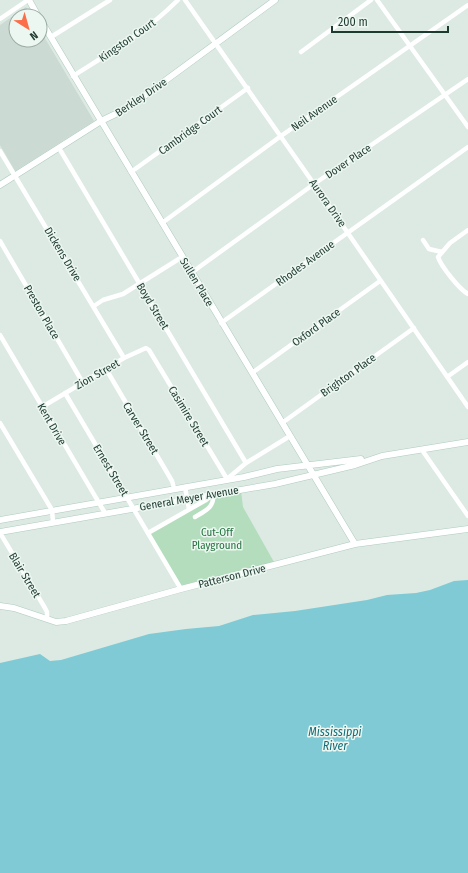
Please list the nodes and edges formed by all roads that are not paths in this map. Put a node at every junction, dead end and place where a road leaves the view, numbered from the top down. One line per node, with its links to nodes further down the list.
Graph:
1 (28, 0): 9 (street)
2 (110, 0): 11 (street)
3 (178, 0): 15 (street, Kingston Court)
4 (186, 0): 12 (street, Aurora Drive)
5 (275, 0): 12 (street, Berkley Drive)
6 (371, 0): 14 (street)
7 (378, 0): 13 (street)
8 (468, 5): 13 (street, Neil Avenue)
9 (0, 19)
10 (48, 32): 11 (street, Sullen Place)
11 (51, 37): 15 (street, Sullen Place)
12 (216, 43): 17 (street, Aurora Drive); 19 (street, Berkley Drive)
13 (410, 45): 18 (street); 21 (street, Neil Avenue)
14 (301, 52)
15 (73, 76): 19 (street, Sullen Place)
16 (468, 79): 18 (street, Dover Place)
17 (248, 88): 21 (street, Aurora Drive); 25 (street, Cambridge Court)
18 (445, 95): 20 (street); 27 (street, Dover Place)
19 (101, 121): 23 (street, Berkley Drive); 25 (street, Sullen Place)
20 (468, 127)
21 (281, 136): 27 (street, Aurora Drive); 29 (street, Neil Avenue)
22 (468, 147): 31 (street, Rhodes Avenue)
23 (58, 148): 26 (street, Berkley Drive); 38 (street, Boyd Street)
24 (0, 151): 26 (street, Dickens Drive)
25 (132, 172): 29 (street, Sullen Place)
26 (16, 176): 28 (street, Berkley Drive); 40 (street, Dickens Drive)
27 (314, 184): 31 (street, Aurora Drive); 36 (street, Dover Place)
28 (0, 186)
29 (162, 223): 35 (street, Sullen Place)
30 (468, 230): 34 (street)
31 (348, 232): 37 (street, Aurora Drive); 41 (street, Rhodes Avenue)
32 (424, 240): 34 (street)
33 (0, 241): 50 (street, Preston Place)
34 (442, 252): 39 (street)
35 (182, 256): 36 (street, Sullen Place); 38 (street)
36 (192, 273): 41 (street, Sullen Place)
37 (380, 280): 42 (street, Aurora Drive); 48 (street, Oxford Place)
38 (140, 283): 40 (street); 60 (street, Boyd Street)
39 (468, 294)
40 (94, 306): 45 (street, Dickens Drive)
41 (222, 323): 48 (street, Sullen Place)
42 (414, 328): 49 (street, Aurora Drive); 55 (street, Brighton Place)
43 (0, 334): 52 (street, Kent Drive)
44 (151, 353): 45 (street, Zion Street); 64 (street, Casimire Street)
45 (124, 358): 47 (street, Zion Street)
46 (468, 362): 49 (street)
47 (106, 369): 50 (street, Zion Street); 66 (street, Carver Street)
48 (252, 373): 55 (street, Sullen Place)
49 (447, 377): 53 (street, Aurora Drive)
50 (83, 382): 51 (street, Zion Street)
51 (65, 393): 52 (street, Zion Street); 69 (street, Ernest Street)
52 (42, 407): 71 (street, Kent Drive)
53 (468, 407)
54 (0, 423): 74 (street)
55 (282, 423): 56 (street, Sullen Place)
56 (290, 436): 60 (street); 61 (street, Sullen Place)
57 (468, 442): 58 (street, General Meyer Avenue)
58 (422, 450): 59 (street, General Meyer Avenue); 76 (street)
59 (376, 458): 61 (street, General Meyer Avenue); 62 (street, General Meyer Avenue)
60 (246, 463): 64 (street)
61 (307, 465): 62 (street, Sullen Place); 63 (street, General Meyer Avenue)
62 (312, 474): 67 (street, General Meyer Avenue); 83 (street, Sullen Place)
63 (244, 477): 64 (street, General Meyer Avenue); 67 (street)
64 (227, 479): 65 (street, General Meyer Avenue)
65 (185, 487): 66 (street, General Meyer Avenue); 70 (street)
66 (174, 488): 69 (street, General Meyer Avenue)
67 (245, 488): 68 (street, General Meyer Avenue)
68 (213, 494): 70 (street, General Meyer Avenue); 73 (street); 77 (street)
69 (127, 497): 71 (street, General Meyer Avenue); 72 (street, Ernest Street)
70 (186, 499): 72 (street, General Meyer Avenue); 73 (street)
71 (98, 502): 74 (street, General Meyer Avenue); 75 (street, Kent Drive)
72 (133, 508): 75 (street, General Meyer Avenue); 82 (street, Ernest Street)
73 (189, 509): 82 (street)
74 (52, 510): 78 (street, General Meyer Avenue); 79 (street)
75 (105, 513): 79 (street, General Meyer Avenue)
76 (468, 516)
77 (195, 517)
78 (0, 520)
79 (53, 522): 81 (street, General Meyer Avenue)
80 (468, 529): 83 (street, Patterson Drive)
81 (0, 532): 86 (street, Blair Street)
82 (148, 533): 84 (street, Ernest Street)
83 (355, 544): 84 (street, Patterson Drive)
84 (181, 589): 86 (street, Patterson Drive)
85 (0, 606): 86 (street, Patterson Drive)
86 (47, 617)

